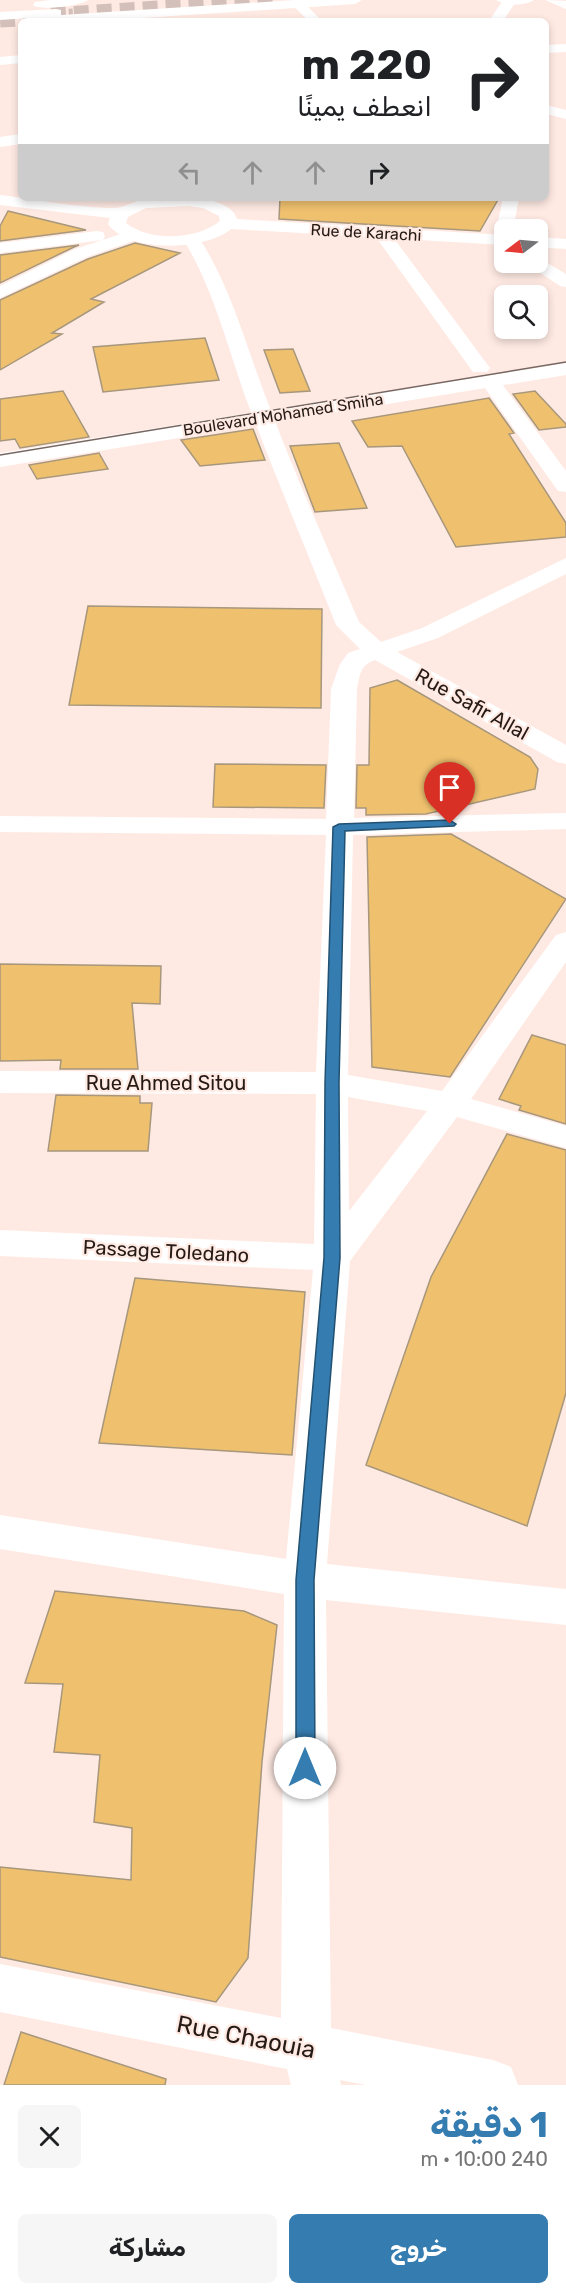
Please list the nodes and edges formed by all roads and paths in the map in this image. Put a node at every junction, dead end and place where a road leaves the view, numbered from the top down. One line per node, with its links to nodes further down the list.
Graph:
1 (82, 0): 10 (street)
2 (253, 0): 10 (street)
3 (355, 0): 8 (street)
4 (503, 0): 5 (street)
5 (510, 0): 6 (street); 13 (street)
6 (527, 0)
7 (552, 0): 9 (street)
8 (297, 3): 10 (street); 12 (street)
9 (566, 5)
10 (40, 13): 11 (street)
11 (0, 16)
12 (313, 18)
13 (498, 18)
14 (18, 22): 15 (street)
15 (0, 23)
16 (566, 48): 17 (street)
17 (549, 49)
18 (18, 59): 19 (street)
19 (0, 61)
20 (566, 104): 21 (street)
21 (549, 107)
22 (549, 109): 23 (street)
23 (566, 115)
24 (18, 139): 25 (street)
25 (0, 142)
26 (0, 200): 33 (street)
27 (151, 201): 33 (street)
28 (181, 201): 30 (street)
29 (510, 201): 31 (street)
30 (217, 202): 32 (street)
31 (507, 219)
32 (228, 224): 34 (street, Rue de Karachi); 35 (street)
33 (124, 226): 35 (street); 39 (street); 42 (street)
34 (381, 233): 36 (street, Rue de Karachi); 45 (street)
35 (191, 239): 46 (street, Rue Safir Allal)
36 (494, 239)
37 (548, 243): 38 (street)
38 (566, 244)
39 (0, 248)
40 (548, 270): 41 (street)
41 (566, 282)
42 (0, 293)
43 (566, 355): 45 (street, Boulevard Mohamed Smiha)
44 (566, 369): 45 (street, Boulevard Mohamed Smiha)
45 (485, 375): 46 (street, Boulevard Mohamed Smiha); 49 (street)
46 (261, 411): 47 (street, Boulevard Mohamed Smiha); 48 (street, Boulevard Mohamed Smiha); 51 (street, Rue Safir Allal)
47 (0, 445)
48 (0, 460)
49 (566, 486)
50 (566, 565): 51 (street)
51 (378, 652): 52 (street, Rue Safir Allal); 55 (street)
52 (566, 756)
53 (566, 821): 55 (street)
54 (0, 824): 55 (street)
55 (339, 827): 58 (street)
56 (566, 941): 59 (street)
57 (0, 1082): 58 (street, Rue Ahmed Sitou)
58 (332, 1083): 59 (street, Rue Ahmed Sitou); 62 (street)
59 (450, 1104): 60 (street, Rue Ahmed Sitou); 62 (street)
60 (566, 1137)
61 (0, 1243): 62 (street, Passage Toledano)
62 (332, 1258): 64 (street)
63 (0, 1532): 64 (street)
64 (305, 1580): 65 (street); 67 (street)
65 (566, 1607)
66 (0, 1988): 67 (street, Rue Chaouia)
67 (311, 2067): 68 (street, Rue Chaouia)
68 (493, 2085)

